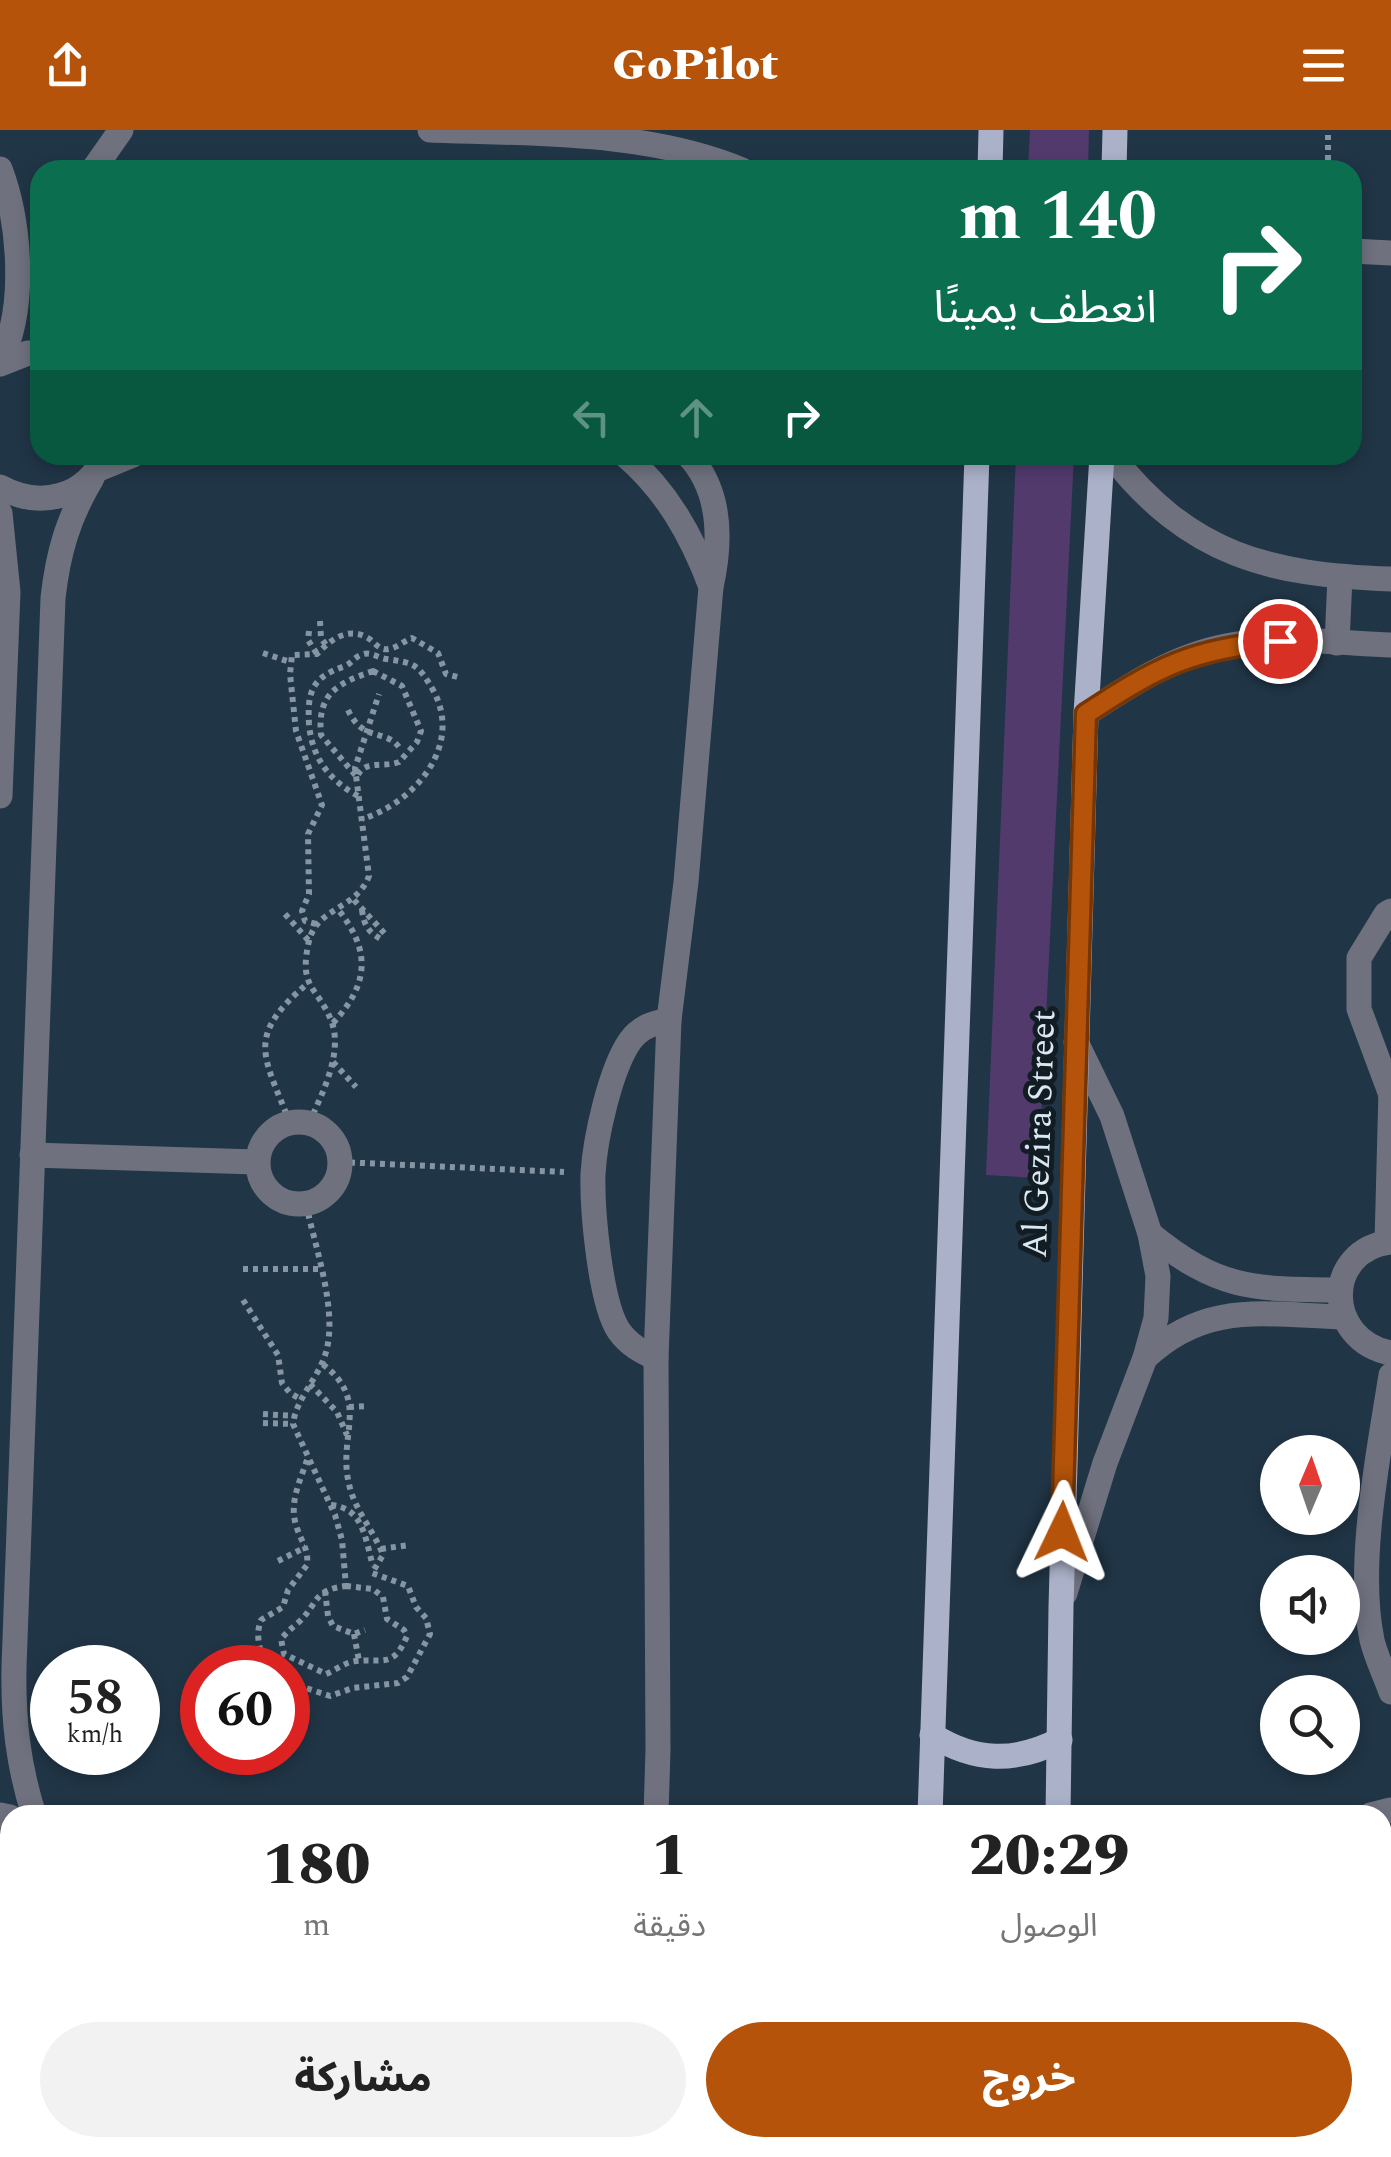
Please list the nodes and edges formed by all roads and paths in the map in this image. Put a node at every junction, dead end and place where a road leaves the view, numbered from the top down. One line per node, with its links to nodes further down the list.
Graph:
1 (121, 130): 7 (street)
2 (430, 130): 6 (street)
3 (992, 130): 9 (main road)
4 (1115, 130): 10 (main road)
5 (1328, 130): 11 (path)
6 (589, 133): 8 (street)
7 (100, 160)
8 (719, 160)
9 (990, 160)
10 (1114, 160)
11 (1328, 160)
12 (0, 169): 13 (street)
13 (28, 229): 17 (street)
14 (1362, 252): 15 (street)
15 (1391, 253)
16 (30, 353): 17 (street)
17 (0, 362)
18 (635, 465): 28 (street)
19 (694, 465): 28 (street)
20 (977, 465): 102 (main road)
21 (1101, 465): 40 (main road, Al Gezira Street)
22 (1119, 465): 26 (street)
23 (99, 467): 24 (street); 62 (street)
24 (0, 487)
25 (0, 513): 44 (street)
26 (1340, 578): 27 (street); 31 (street)
27 (1391, 579)
28 (711, 587): 55 (street)
29 (320, 621): 32 (path)
30 (309, 631): 35 (path)
31 (1337, 643): 33 (street); 40 (street)
32 (326, 645): 35 (path); 37 (path)
33 (1391, 646)
34 (263, 653): 36 (path)
35 (317, 654): 36 (path)
36 (290, 662): 51 (path)
37 (462, 678)
38 (378, 694): 41 (path)
39 (348, 710): 41 (path)
40 (1086, 714): 57 (main road, Al Gezira Street)
41 (366, 732): 42 (path); 43 (path)
42 (402, 750)
43 (357, 778): 43 (path); 45 (path)
44 (0, 796)
45 (359, 797): 46 (path); 46 (path)
46 (362, 819): 47 (path)
47 (354, 900): 48 (path); 52 (path)
48 (337, 908): 51 (path); 56 (path)
49 (1391, 911): 60 (street)
50 (285, 914): 53 (path)
51 (316, 924): 53 (path)
52 (385, 938)
53 (309, 941): 54 (path)
54 (308, 983): 56 (path); 61 (path)
55 (669, 1020): 65 (street); 75 (street)
56 (333, 1022): 58 (path)
57 (1076, 1042): 67 (street); 95 (main road, Al Gezira Street)
58 (332, 1061): 59 (path); 61 (path)
59 (356, 1088)
60 (1391, 1093): 68 (street)
61 (300, 1123): 63 (street); 64 (street)
62 (32, 1155): 63 (street); 104 (street)
63 (258, 1162): 66 (street)
64 (340, 1162): 65 (path); 66 (street)
65 (594, 1173): 75 (street)
66 (306, 1204): 70 (path)
67 (1150, 1234): 71 (street); 76 (street)
68 (1389, 1242): 71 (street)
69 (243, 1269): 70 (path)
70 (320, 1270): 77 (path)
71 (1340, 1290): 73 (street)
72 (243, 1300): 80 (path)
73 (1343, 1317): 74 (street); 76 (street)
74 (1391, 1353)
75 (656, 1358): 105 (street)
76 (1145, 1358): 95 (street)
77 (322, 1363): 79 (path); 82 (path)
78 (1391, 1375): 101 (street)
79 (310, 1384): 80 (path); 85 (path)
80 (302, 1400): 84 (path)
81 (367, 1406): 82 (path)
82 (349, 1407): 85 (path)
83 (263, 1419): 84 (path)
84 (294, 1420): 86 (path)
85 (348, 1439): 90 (path)
86 (308, 1459): 87 (path); 89 (path)
87 (330, 1505): 92 (path); 93 (path)
88 (409, 1545): 90 (path)
89 (306, 1547): 91 (path); 98 (path)
90 (381, 1548): 92 (path)
91 (278, 1560)
92 (374, 1566): 100 (path)
93 (346, 1586): 94 (path); 99 (path)
94 (325, 1591): 97 (path); 99 (path)
95 (1060, 1607): 103 (main road, Al Gezira Street)
96 (365, 1630): 97 (path)
97 (354, 1634): 99 (path)
98 (260, 1645)
99 (359, 1661)
100 (310, 1689)
101 (1391, 1692)
102 (932, 1735): 103 (main road); 106 (main road)
103 (1060, 1740): 107 (main road, Al Gezira Street)
104 (31, 1805)
105 (656, 1805)
106 (930, 1805)
107 (1058, 1805)

